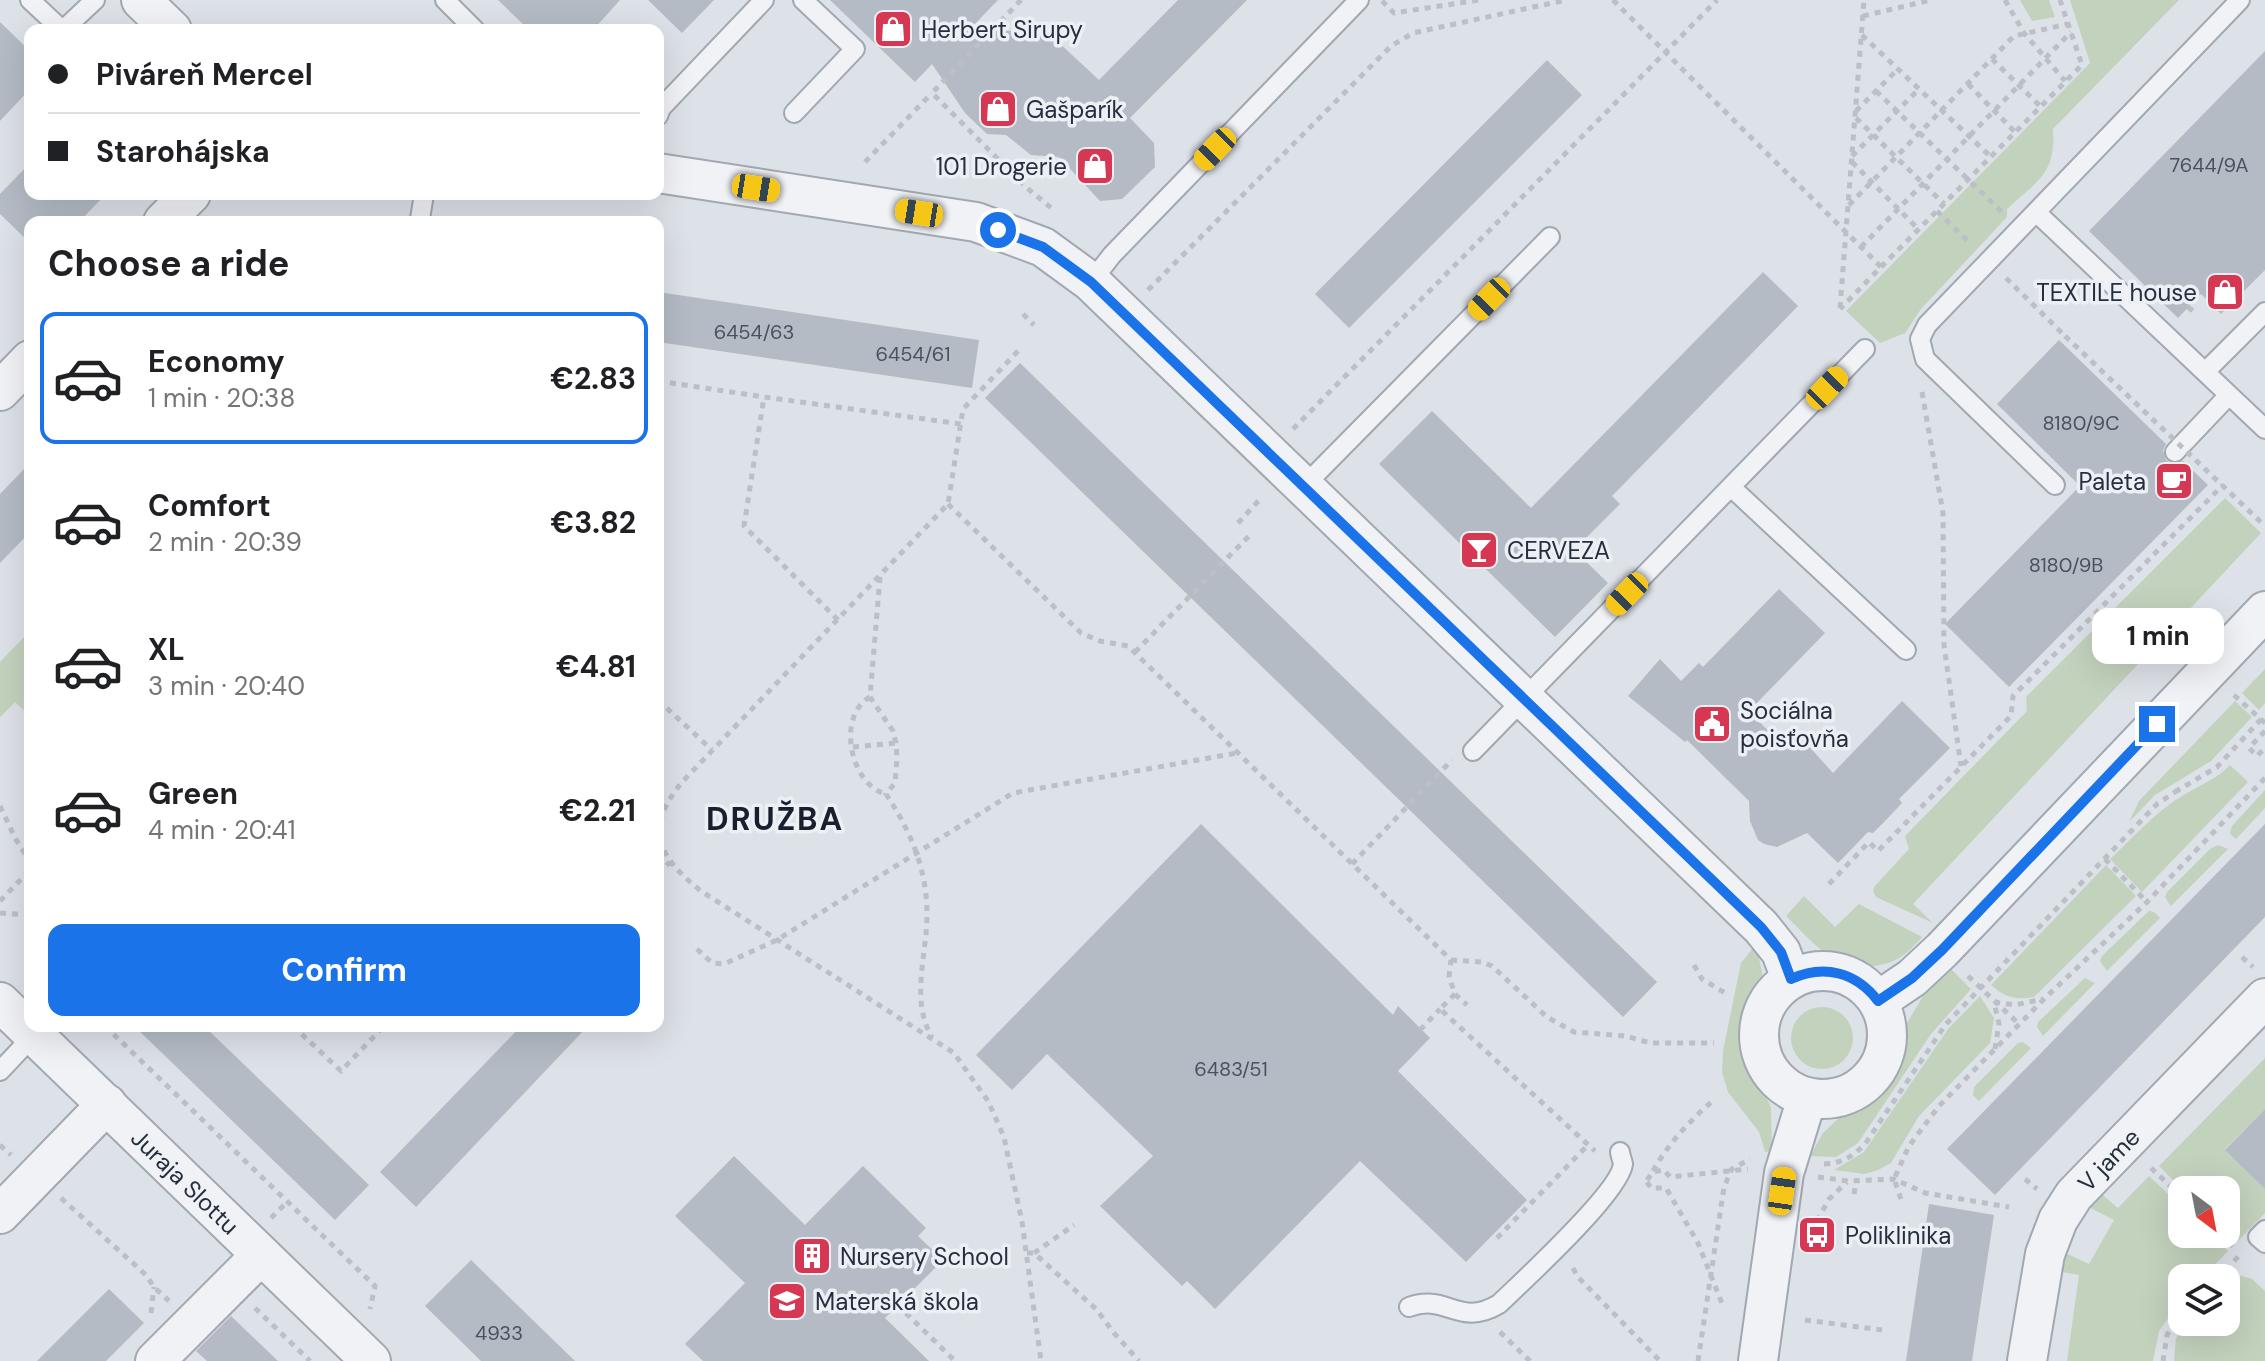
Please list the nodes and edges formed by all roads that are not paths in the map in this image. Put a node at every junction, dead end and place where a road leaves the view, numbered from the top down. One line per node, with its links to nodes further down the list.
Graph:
1 (30, 0): 9 (lane)
2 (95, 0): 10 (lane)
3 (141, 0): 11 (street)
4 (445, 0): 12 (lane)
5 (803, 0): 14 (lane)
6 (1359, 0): 20 (lane)
7 (2240, 0): 17 (lane)
8 (762, 1): 13 (lane)
9 (56, 24)
10 (69, 24)
11 (166, 24)
12 (469, 24)
13 (664, 105)
14 (794, 113)
15 (664, 174): 20 (street)
16 (185, 200): 18 (street)
17 (2037, 213): 23 (lane); 27 (lane)
18 (169, 216)
19 (1550, 237): 28 (lane)
20 (1091, 282): 28 (street)
21 (2265, 312): 23 (lane)
22 (1865, 349): 29 (lane)
23 (2205, 372): 24 (lane)
24 (2229, 395): 25 (lane); 26 (lane)
25 (2265, 429)
26 (2175, 452)
27 (2055, 485)
28 (1287, 487): 32 (street)
29 (1731, 487): 31 (lane); 32 (lane)
30 (2265, 611): 36 (street)
31 (1906, 650)
32 (1526, 698): 33 (lane); 34 (street)
33 (1464, 753)
34 (1791, 979): 36 (street); 42 (street)
35 (2265, 998): 53 (street, V jame)
36 (1878, 1001): 42 (street)
37 (0, 1002): 38 (street, Juraja Slottu)
38 (24, 1020)
39 (36, 1032): 41 (lane)
40 (40, 1032): 43 (street, Juraja Slottu)
41 (0, 1071)
42 (1807, 1098): 52 (street)
43 (107, 1104): 45 (street); 48 (street, Juraja Slottu)
44 (1620, 1161): 49 (lane)
45 (0, 1214)
46 (2265, 1230): 47 (lane)
47 (2265, 1243)
48 (261, 1255): 50 (street); 51 (street, Juraja Slottu)
49 (1409, 1307)
50 (155, 1361)
51 (371, 1361)
52 (1758, 1361)
53 (2027, 1361)

